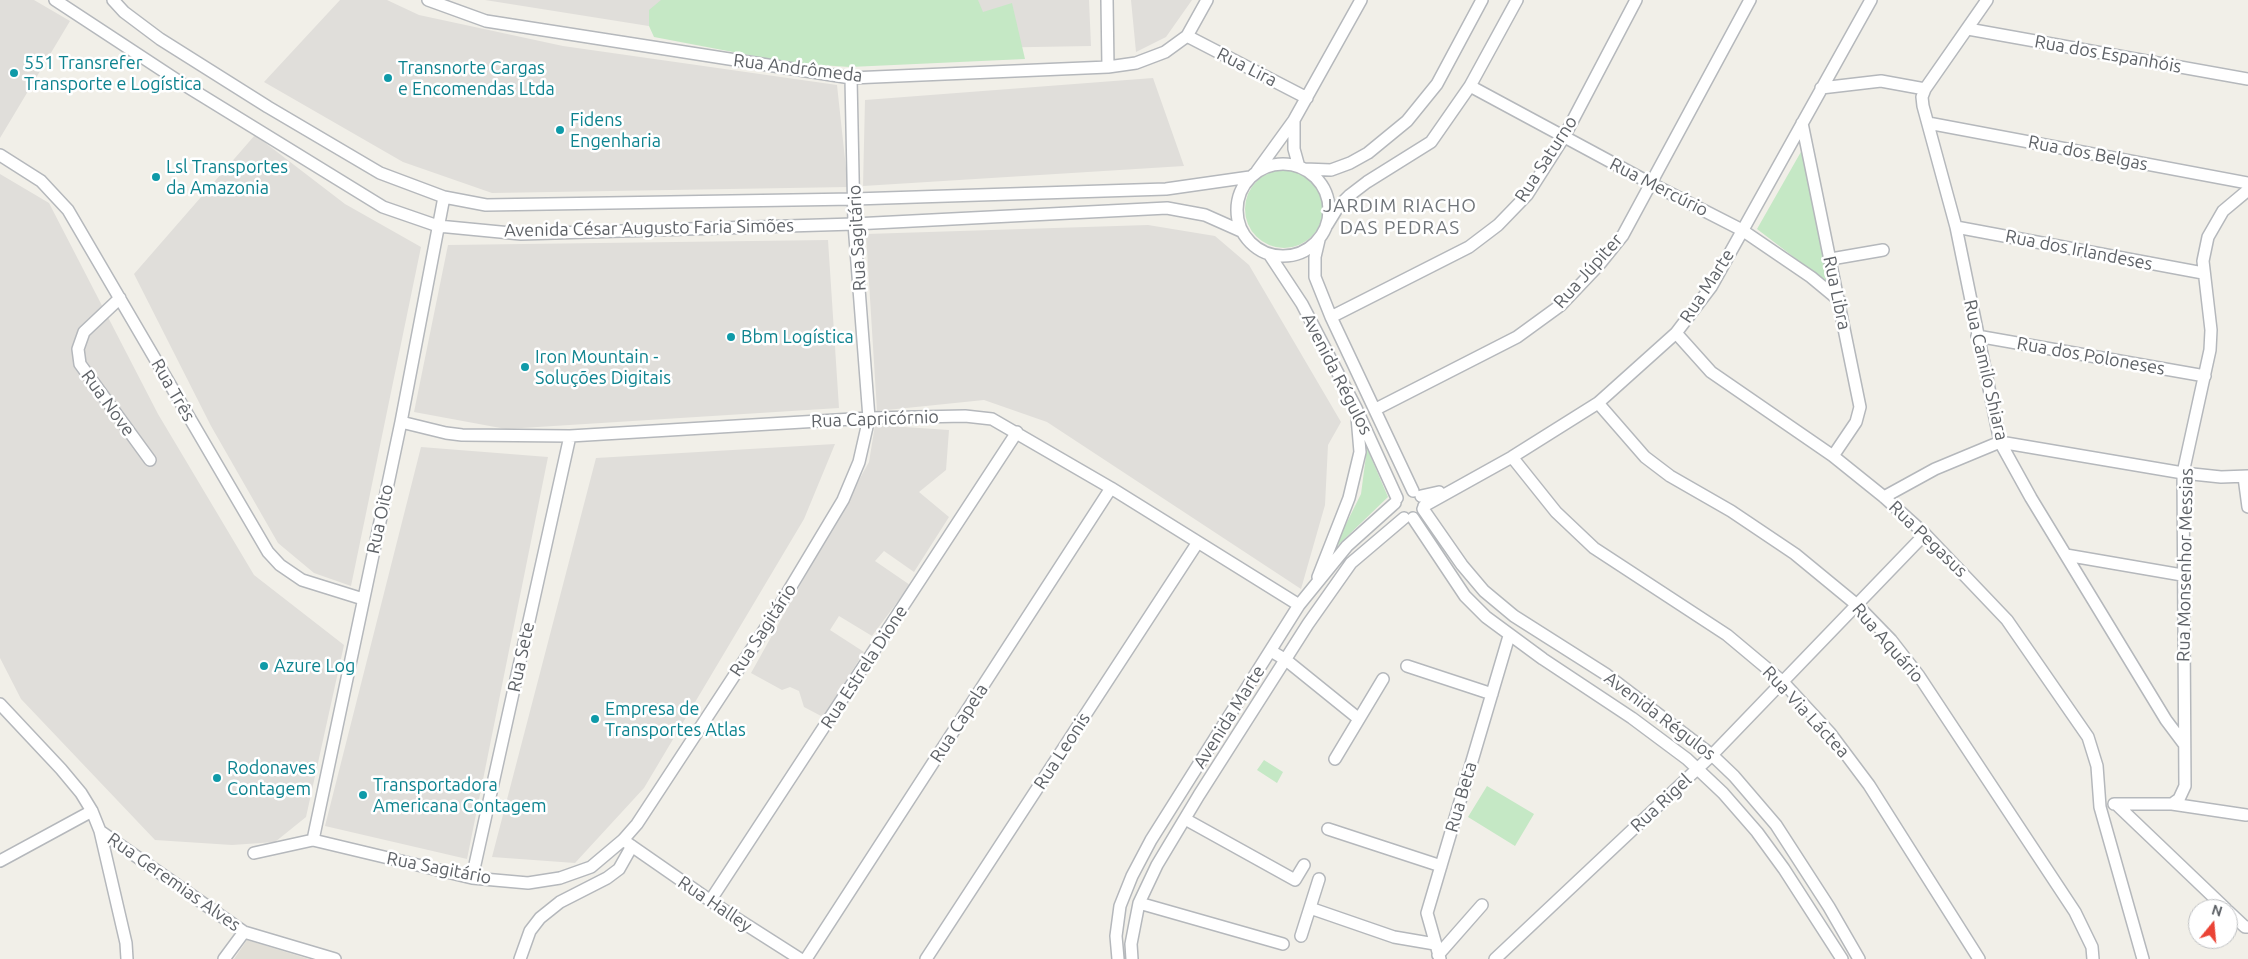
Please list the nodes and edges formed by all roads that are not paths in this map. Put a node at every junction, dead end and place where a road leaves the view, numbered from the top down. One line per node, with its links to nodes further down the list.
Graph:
1 (55, 0): 36 (street, Avenida César Augusto Faria Simões)
2 (113, 0): 32 (street, Avenida César Augusto Faria Simões)
3 (428, 0): 16 (street, Rua Andrômeda)
4 (1107, 0): 15 (street)
5 (1207, 0): 14 (street, Rua Andrômeda)
6 (1361, 0): 21 (street)
7 (1482, 0): 27 (street)
8 (1517, 0): 18 (street)
9 (1636, 0): 25 (street, Rua Saturno)
10 (1750, 0): 30 (street, Rua Júpiter)
11 (1870, 0): 19 (street, Rua Marte)
12 (1987, 0): 13 (street)
13 (1968, 28): 17 (street, Rua dos Espanhóis); 20 (street)
14 (1187, 36): 15 (street, Rua Andrômeda); 21 (street, Rua Lira)
15 (1108, 67): 16 (street, Rua Andrômeda)
16 (851, 78): 33 (street, Rua Sagitário)
17 (2248, 79)
18 (1470, 86): 25 (street, Rua Mercúrio); 35 (street)
19 (1821, 88): 20 (street); 23 (street, Rua Marte)
20 (1925, 89): 24 (street, Rua Camilo Shiara)
21 (1307, 98): 22 (street)
22 (1294, 120): 27 (street); 28 (street)
23 (1802, 123): 38 (street, Rua Marte); 43 (street, Rua Libra)
24 (1928, 123): 29 (street, Rua dos Belgas); 37 (street, Rua Camilo Shiara)
25 (1564, 137): 30 (street, Rua Mercúrio); 47 (street, Rua Saturno)
26 (0, 155): 45 (street, Rua Três)
27 (1301, 168): 28 (street); 35 (street)
28 (1253, 174): 33 (street, Avenida César Augusto Faria Simões); 39 (street)
29 (2248, 182)
30 (1650, 183): 38 (street, Rua Mercúrio); 53 (street, Rua Júpiter)
31 (2248, 190): 44 (street, Rua Monsenhor Messias)
32 (444, 197): 33 (street, Avenida César Augusto Faria Simões); 36 (street, Rua Oito)
33 (854, 199): 34 (street, Rua Sagitário)
34 (854, 224): 36 (street, Avenida César Augusto Faria Simões); 39 (street, Avenida César Augusto Faria Simões); 54 (street, Rua Sagitário)
35 (1327, 225): 40 (street)
36 (438, 226): 55 (street, Rua Oito)
37 (1956, 227): 44 (street, Rua dos Irlandeses); 49 (street, Rua Camilo Shiara)
38 (1742, 230): 46 (street, Rua Mercúrio); 48 (street, Rua Marte)
39 (1241, 231): 42 (street)
40 (1319, 239): 42 (street); 47 (street, Avenida Régulos)
41 (1883, 250): 43 (street)
42 (1268, 254): 52 (street, Avenida Régulos)
43 (1831, 259): 46 (street, Rua Libra)
44 (2203, 274): 50 (street, Rua Monsenhor Messias)
45 (120, 298): 61 (street, Rua Nove); 75 (street, Rua Três)
46 (1840, 301): 59 (street, Rua Libra)
47 (1331, 317): 53 (street, Avenida Régulos)
48 (1676, 333): 51 (street, Rua Marte); 59 (street, Rua Pegasus)
49 (1977, 336): 50 (street, Rua dos Poloneses); 58 (street, Rua Camilo Shiara)
50 (2205, 376): 62 (street, Rua Monsenhor Messias)
51 (1598, 403): 60 (street, Rua Marte); 76 (street, Rua Aquário)
52 (1356, 408): 66 (street, Avenida Régulos); 74 (street)
53 (1376, 409): 67 (street, Avenida Régulos)
54 (869, 418): 56 (street, Rua Capricórnio); 57 (street, Rua Capricórnio); 100 (street, Rua Sagitário)
55 (401, 422): 57 (street, Rua Capricórnio); 75 (street, Rua Oito)
56 (1018, 432): 64 (street, Rua Capricórnio); 108 (street, Rua Estrela Dione)
57 (570, 436): 105 (street, Rua Sete)
58 (2000, 442): 62 (street); 65 (street); 72 (street, Rua Camilo Shiara)
59 (1834, 456): 65 (street, Rua Pegasus)
60 (1512, 457): 67 (street, Rua Marte); 83 (street, Rua Via Láctea)
61 (150, 460)
62 (2183, 472): 63 (street); 73 (street, Rua Monsenhor Messias)
63 (2246, 477): 68 (street)
64 (1111, 488): 71 (street, Rua Capricórnio); 123 (street, Rua Capela)
65 (1884, 497): 70 (street, Rua Pegasus)
66 (1396, 500): 67 (street); 69 (street); 74 (street, Avenida Marte)
67 (1420, 501): 69 (street); 88 (street, Avenida Régulos)
68 (2248, 507)
69 (1408, 518): 78 (street, Avenida Régulos); 80 (street, Avenida Marte)
70 (1925, 534): 76 (street, Rua Rigel); 93 (street, Rua Pegasus)
71 (1198, 542): 77 (street, Rua Capricórnio); 124 (street, Rua Leonis)
72 (2066, 555): 73 (street); 87 (street, Rua Camilo Shiara)
73 (2182, 575): 87 (street, Rua Monsenhor Messias)
74 (1315, 586): 77 (street, Avenida Marte)
75 (363, 599): 99 (street, Rua Oito)
76 (1857, 604): 83 (street, Rua Rigel); 131 (street, Rua Aquário)
77 (1299, 605): 79 (street, Avenida Marte)
78 (1509, 636): 84 (street, Rua Beta); 90 (street, Avenida Régulos)
79 (1271, 651): 80 (street); 125 (street, Avenida Marte)
80 (1286, 660): 86 (street); 96 (street, Avenida Marte)
81 (1407, 666): 84 (street)
82 (1383, 679): 86 (street)
83 (1782, 681): 88 (street, Rua Rigel); 130 (street, Rua Via Láctea)
84 (1492, 694): 104 (street, Rua Beta)
85 (0, 704): 94 (street)
86 (1359, 719): 89 (street)
87 (2184, 744): 92 (street, Rua Monsenhor Messias)
88 (1712, 755): 90 (street, Rua Rigel); 129 (street, Avenida Régulos)
89 (1334, 759)
90 (1698, 768): 127 (street, Rua Rigel); 128 (street, Avenida Régulos)
91 (2116, 804): 92 (street); 93 (street); 107 (street)
92 (2172, 804): 95 (street)
93 (2100, 807): 132 (street, Rua Pegasus)
94 (92, 811): 98 (street); 102 (street)
95 (2246, 815)
96 (1185, 819): 103 (street); 109 (street, Avenida Marte)
97 (1328, 829): 104 (street)
98 (100, 831): 114 (street, Rua Geremias Alves); 118 (street)
99 (313, 840): 101 (street, Rua Sagitário); 105 (street, Rua Sagitário)
100 (628, 843): 105 (street, Rua Sagitário); 108 (street, Rua Halley); 121 (street)
101 (254, 853)
102 (0, 861)
103 (1304, 865)
104 (1441, 866): 117 (street, Rua Beta)
105 (472, 878)
106 (1319, 879): 111 (street)
107 (2215, 899)
108 (710, 901): 122 (street, Rua Halley)
109 (1139, 903): 116 (street); 126 (street, Avenida Marte)
110 (1482, 906): 117 (street)
111 (1310, 908): 115 (street); 117 (street)
112 (2238, 921): 113 (street)
113 (2247, 930)
114 (244, 932): 119 (street); 120 (street, Rua Geremias Alves)
115 (1301, 936)
116 (1283, 944)
117 (1438, 953)
118 (127, 959)
119 (224, 959)
120 (335, 959)
121 (520, 959)
122 (800, 959)
123 (806, 959)
124 (926, 959)
125 (1118, 959)
126 (1132, 959)
127 (1494, 959)
128 (1842, 959)
129 (1859, 959)
130 (1979, 959)
131 (2093, 959)
132 (2143, 959)

